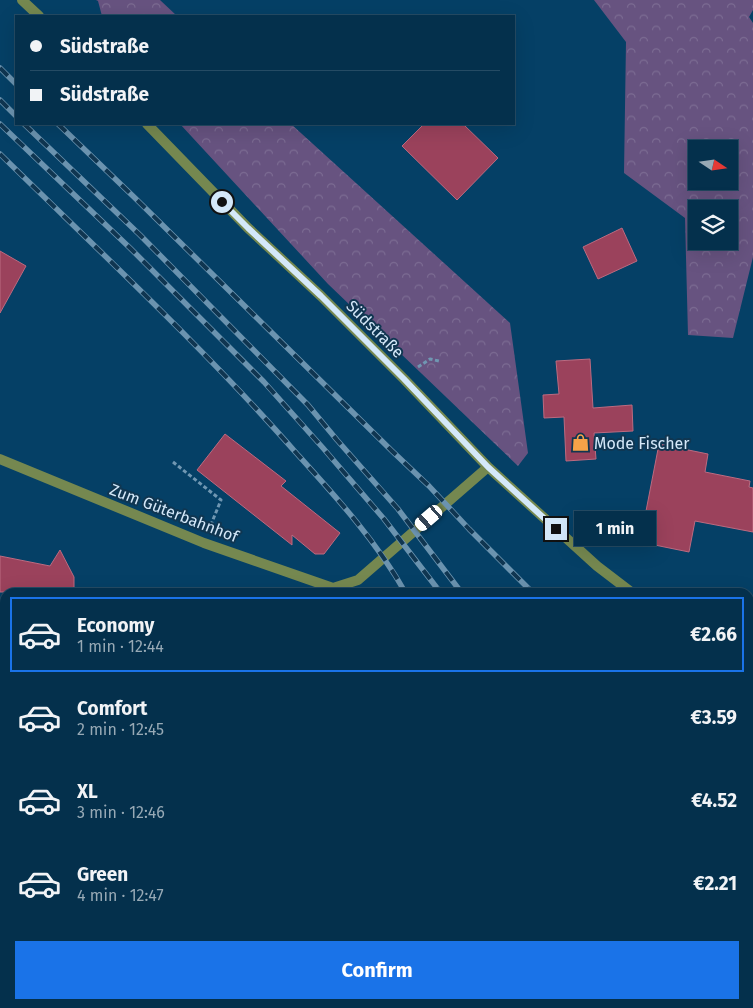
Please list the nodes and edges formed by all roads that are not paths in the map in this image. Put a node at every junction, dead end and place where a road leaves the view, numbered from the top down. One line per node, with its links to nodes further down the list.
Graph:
1 (22, 0): 2 (street)
2 (38, 15)
3 (148, 125): 5 (street, Südstraße)
4 (0, 459): 6 (street, Zum Güterbahnhof)
5 (488, 467): 7 (street); 8 (street, Südstraße)
6 (329, 588)
7 (340, 588)
8 (626, 588)

